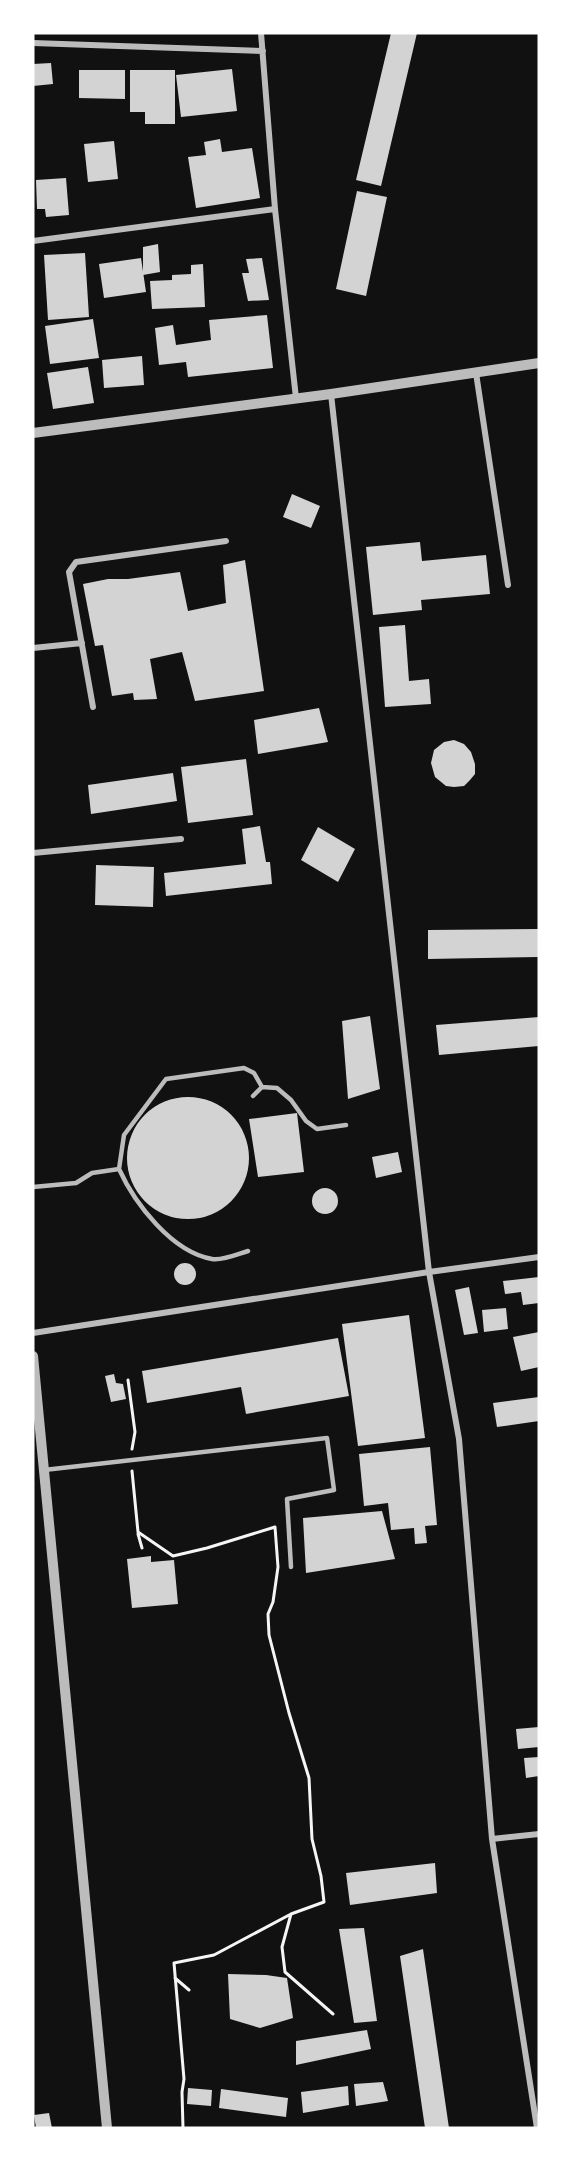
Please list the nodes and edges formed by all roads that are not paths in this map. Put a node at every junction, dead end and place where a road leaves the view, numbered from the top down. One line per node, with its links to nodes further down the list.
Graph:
1 (261, 33): 3 (street)
2 (33, 43): 3 (street)
3 (263, 51): 4 (street)
4 (275, 208): 5 (street); 9 (street)
5 (33, 241)
6 (539, 363): 7 (street)
7 (476, 373): 8 (street); 12 (street)
8 (332, 394): 9 (street); 25 (street)
9 (296, 399): 10 (street)
10 (33, 433)
11 (226, 541): 13 (street)
12 (508, 585)
13 (82, 643): 14 (street); 15 (street)
14 (33, 648)
15 (93, 707)
16 (181, 839): 17 (street)
17 (33, 853)
18 (262, 1087): 19 (lane); 20 (lane); 21 (lane)
19 (253, 1096)
20 (346, 1125)
21 (119, 1169): 22 (lane); 23 (lane)
22 (33, 1187)
23 (248, 1251)
24 (539, 1257): 25 (street)
25 (429, 1272): 26 (street); 31 (street)
26 (33, 1333)
27 (33, 1356): 28 (street)
28 (44, 1470): 29 (lane); 32 (street)
29 (291, 1567)
30 (539, 1834): 31 (street)
31 (492, 1839): 33 (street)
32 (107, 2128)
33 (537, 2128)

